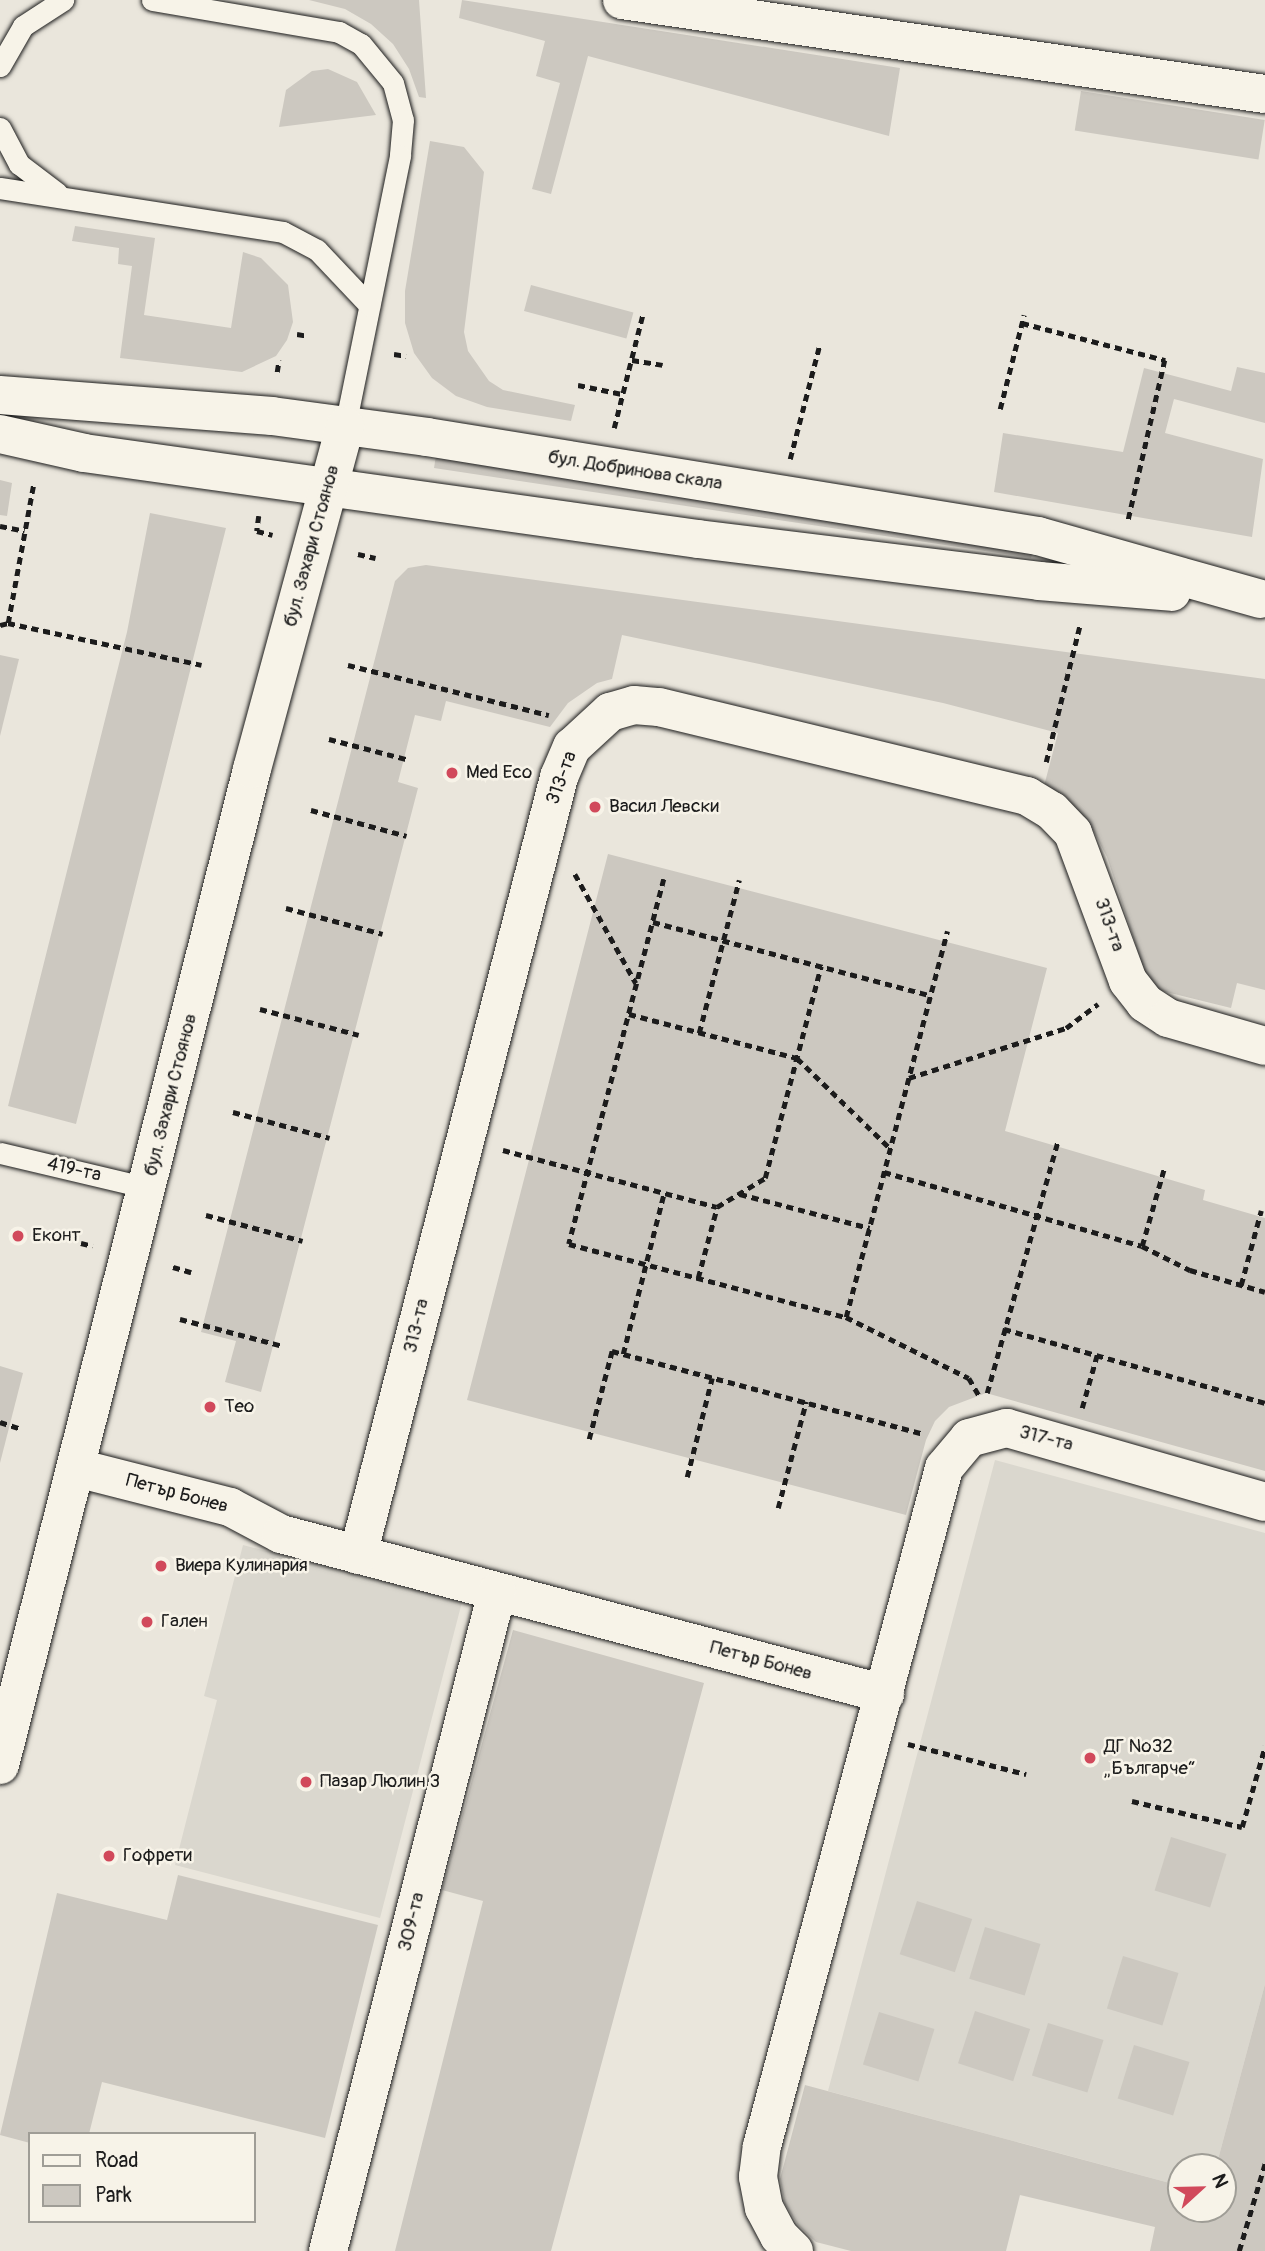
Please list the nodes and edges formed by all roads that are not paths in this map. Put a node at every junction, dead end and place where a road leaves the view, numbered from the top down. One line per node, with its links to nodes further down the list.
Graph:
1 (63, 0): 4 (lane)
2 (152, 0): 9 (lane)
3 (622, 0): 5 (street)
4 (0, 66)
5 (1265, 94)
6 (0, 128): 8 (lane)
7 (0, 188): 8 (lane)
8 (83, 201): 9 (lane)
9 (369, 305): 11 (lane)
10 (0, 395): 11 (street, бул. Добринова скала)
11 (345, 426): 13 (street, бул. Захари Стоянов); 14 (street, бул. Добринова скала)
12 (0, 434): 13 (street, бул. Добринова скала)
13 (328, 486): 14 (street, бул. Добринова скала); 17 (street, бул. Захари Стоянов)
14 (1263, 599)
15 (1265, 1046): 20 (street, 313-та)
16 (0, 1153): 17 (lane, 419-та)
17 (148, 1188): 18 (street, бул. Захари Стоянов)
18 (77, 1468): 20 (street, Петър Бонев); 23 (street, бул. Захари Стоянов)
19 (1265, 1502): 22 (street, 317-та)
20 (358, 1555): 21 (street, Петър Бонев)
21 (497, 1592): 22 (street, Петър Бонев); 24 (street, 309-та)
22 (885, 1694): 25 (street)
23 (0, 1765)
24 (328, 2251)
25 (794, 2251)

